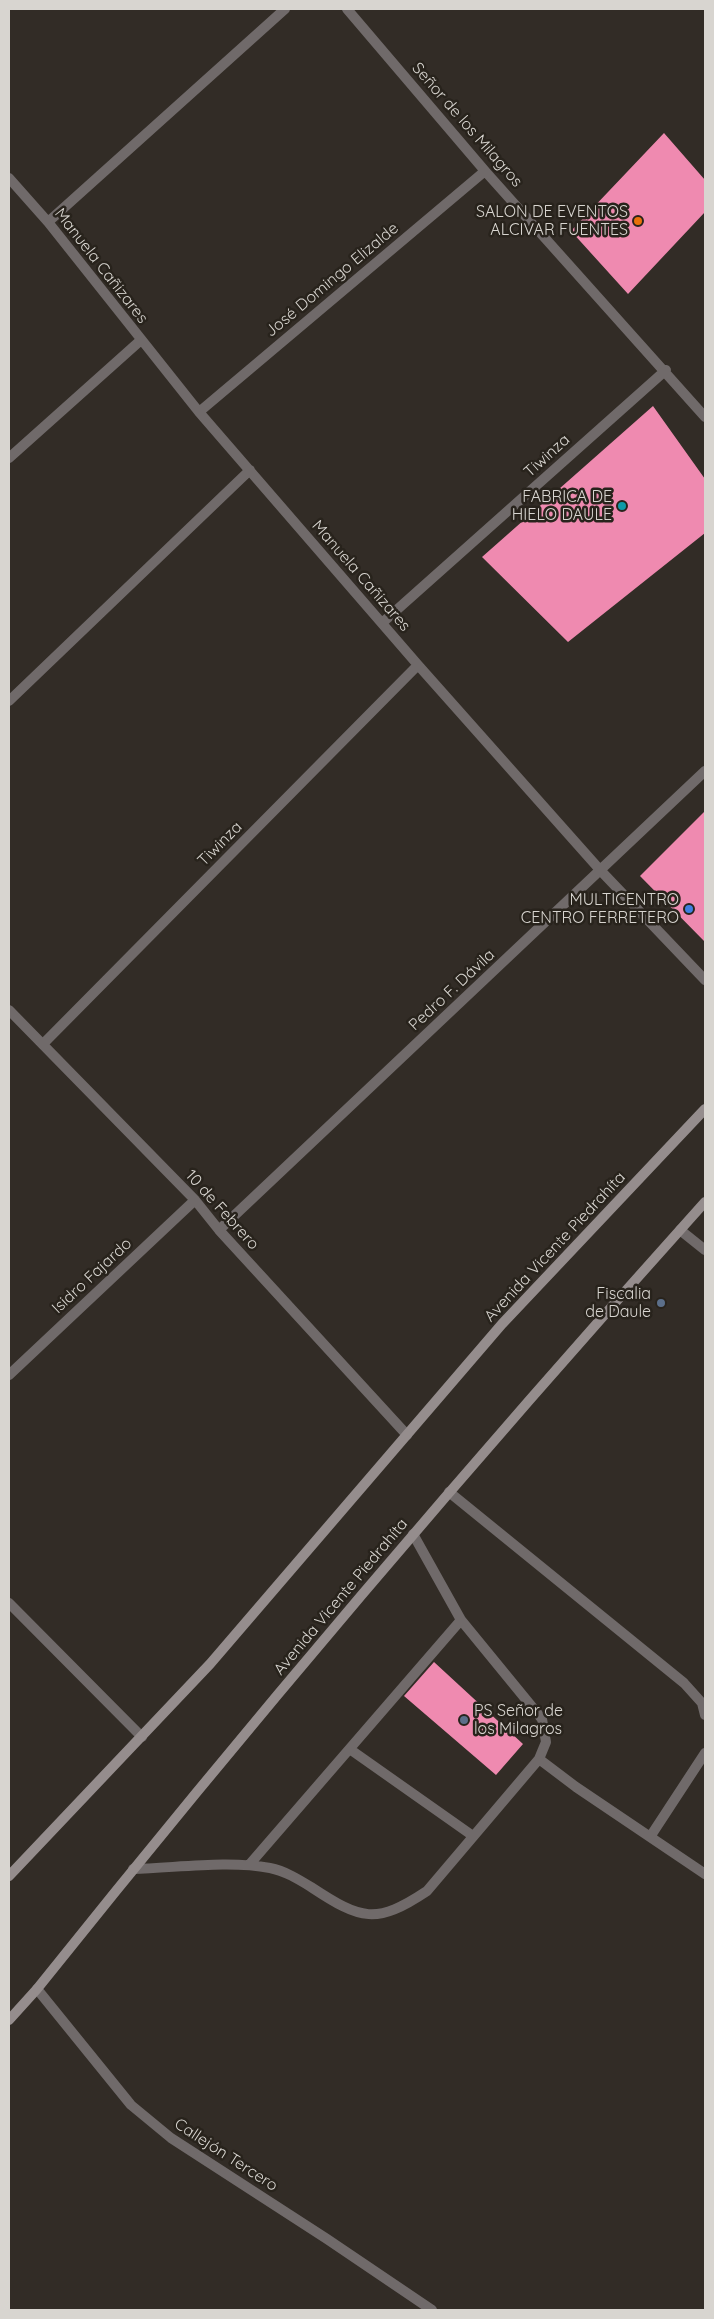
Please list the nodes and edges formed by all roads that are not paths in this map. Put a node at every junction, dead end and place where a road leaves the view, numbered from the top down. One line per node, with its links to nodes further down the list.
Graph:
1 (285, 9): 5 (street)
2 (347, 9): 3 (street, Señor de los Milagros)
3 (485, 171): 7 (street, Señor de los Milagros); 8 (street, José Domingo Elizalde)
4 (9, 178): 5 (street, Manuela Cañizares)
5 (48, 222): 6 (street, Manuela Cañizares)
6 (141, 340): 8 (street, Manuela Cañizares); 10 (street)
7 (666, 370): 9 (street, Señor de los Milagros); 12 (street, Tiwinza)
8 (199, 412): 11 (street, Manuela Cañizares)
9 (705, 417)
10 (9, 458)
11 (250, 470): 12 (street, Manuela Cañizares); 14 (street)
12 (382, 623): 13 (street, Manuela Cañizares)
13 (418, 665): 16 (street, Manuela Cañizares); 19 (street, Tiwinza)
14 (9, 701)
15 (705, 771): 16 (street, Pedro F. Dávila)
16 (601, 871): 17 (street, Manuela Cañizares); 23 (street, Pedro F. Dávila)
17 (705, 980)
18 (9, 1010): 19 (street, 10 de Febrero)
19 (43, 1044): 21 (street, 10 de Febrero)
20 (705, 1109): 27 (main road, Avenida Vicente Piedrahíta)
21 (195, 1200): 23 (street, 10 de Febrero); 26 (street, Isidro Fajardo)
22 (705, 1202): 24 (main road, Avenida Vicente Piedrahíta)
23 (218, 1230): 27 (street, 10 de Febrero)
24 (680, 1230): 25 (street); 28 (main road, Avenida Vicente Piedrahíta)
25 (705, 1250)
26 (9, 1375)
27 (408, 1435): 33 (main road, Avenida Vicente Piedrahíta)
28 (449, 1492): 29 (main road, Avenida Vicente Piedrahíta); 32 (street)
29 (413, 1534): 31 (street); 40 (main road, Avenida Vicente Piedrahíta)
30 (9, 1604): 33 (street)
31 (461, 1620): 34 (street); 36 (street)
32 (705, 1715)
33 (142, 1737): 42 (main road, Avenida Vicente Piedrahíta)
34 (351, 1750): 37 (street); 39 (street)
35 (705, 1753): 38 (street)
36 (539, 1759): 37 (street); 38 (street)
37 (472, 1836): 39 (street)
38 (650, 1837): 41 (street)
39 (249, 1865): 40 (street)
40 (133, 1869): 43 (main road, Avenida Vicente Piedrahíta)
41 (705, 1874)
42 (9, 1876)
43 (37, 1989): 44 (main road, Avenida Vicente Piedrahíta); 45 (street, Callejón Tercero)
44 (9, 2020)
45 (432, 2310)

